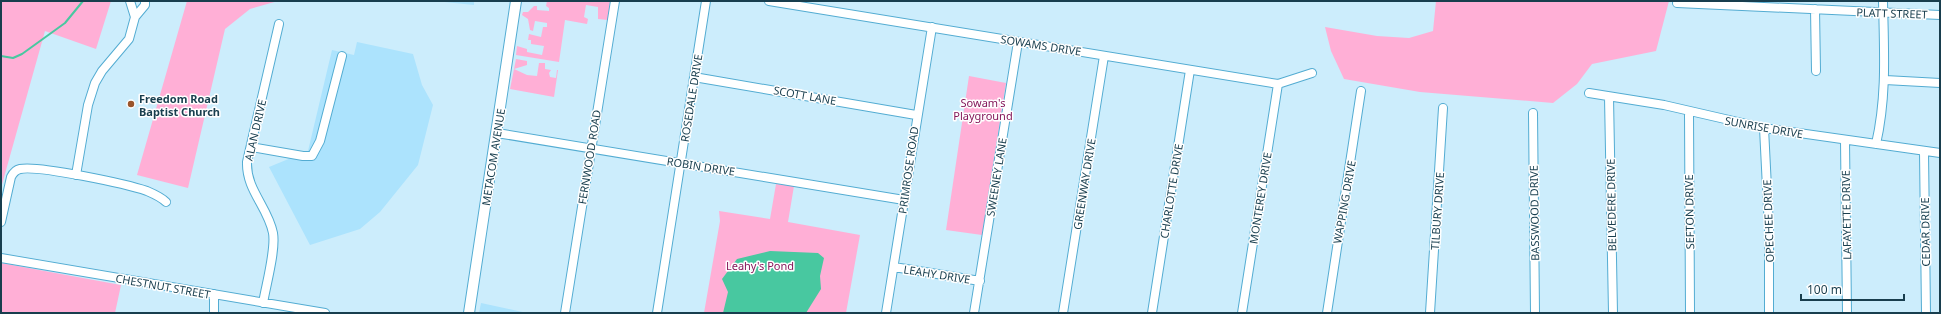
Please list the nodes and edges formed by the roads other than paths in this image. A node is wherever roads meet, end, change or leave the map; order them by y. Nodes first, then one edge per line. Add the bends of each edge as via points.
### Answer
1 (130, 1) edge
2 (145, 1) edge
3 (516, 1) edge
4 (615, 1) edge
5 (706, 1) edge
6 (769, 1) edge
7 (1883, 1) edge
8 (1677, 3) dead end
9 (1815, 10) junction
10 (1883, 12) junction
11 (1940, 15) edge
12 (135, 17) junction
13 (280, 24) dead end
14 (932, 27) junction
15 (1018, 42) junction
16 (342, 56) dead end
17 (1104, 56) junction
18 (1190, 70) junction
19 (1816, 71) dead end
20 (1312, 73) dead end
21 (694, 77) junction
22 (1885, 80) junction
23 (1940, 83) edge
24 (1278, 84) junction
25 (1361, 92) dead end
26 (1589, 93) dead end
27 (1609, 97) junction
28 (1443, 108) dead end
29 (1689, 112) junction
30 (1533, 113) dead end
31 (916, 115) junction
32 (1764, 128) junction
33 (496, 133) junction
34 (1845, 141) junction
35 (1876, 144) junction
36 (251, 147) junction
37 (591, 148) junction
38 (1924, 152) junction
39 (1940, 153) edge
40 (681, 163) junction
41 (76, 175) junction
42 (904, 200) junction
43 (166, 202) dead end
44 (1, 222) edge
45 (1, 258) edge
46 (894, 267) junction
47 (980, 281) junction
48 (214, 294) junction
49 (263, 303) junction
50 (214, 313) edge
51 (325, 313) edge
52 (469, 313) edge
53 (565, 313) edge
54 (657, 313) edge
55 (886, 313) edge
56 (974, 313) edge
57 (1063, 313) edge
58 (1152, 313) edge
59 (1242, 313) edge
60 (1327, 313) edge
61 (1430, 313) edge
62 (1535, 313) edge
63 (1613, 313) edge
64 (1690, 313) edge
65 (1769, 313) edge
66 (1847, 313) edge
67 (1926, 313) edge

1 - 12 street
2 - 12 street via 145,5
3 - 33 main road, METACOM AVENUE
4 - 37 street, FERNWOOD ROAD
5 - 21 street, ROSEDALE DRIVE
6 - 14 street, SOWAMS DRIVE
7 - 10 street
8 - 9 street, PLATT STREET
9 - 10 street, PLATT STREET
9 - 19 street
10 - 11 street, PLATT STREET
10 - 22 street
12 - 41 street via 129,39 102,70 95,83 88,106
13 - 36 street, ALAN DRIVE
14 - 15 street, SOWAMS DRIVE
14 - 31 street, PRIMROSE ROAD
15 - 17 street, SOWAMS DRIVE
15 - 47 street, SWEENEY LANE
16 - 36 street via 320,141 312,156
17 - 18 street, SOWAMS DRIVE
17 - 57 street, GREENWAY DRIVE
18 - 24 street, SOWAMS DRIVE
18 - 58 street, CHARLOTTE DRIVE
20 - 24 street, SOWAMS DRIVE
21 - 31 street, SCOTT LANE
21 - 40 street, ROSEDALE DRIVE
22 - 23 street
22 - 35 street via 1882,116
24 - 59 street, MONTEREY DRIVE
25 - 60 street, WAPPING DRIVE
26 - 27 street, SUNRISE DRIVE
27 - 29 street, SUNRISE DRIVE
27 - 63 street, BELVEDERE DRIVE
28 - 61 street, TILBURY DRIVE
29 - 32 street, SUNRISE DRIVE
29 - 64 street, SEFTON DRIVE
30 - 62 street, BASSWOOD DRIVE
31 - 42 street, PRIMROSE ROAD
32 - 34 street, SUNRISE DRIVE
32 - 65 street, OPECHEE DRIVE via 1769,228
33 - 37 street, ROBIN DRIVE
33 - 52 main road, METACOM AVENUE
34 - 35 street, SUNRISE DRIVE
34 - 66 street, LAFAYETTE DRIVE
35 - 38 street, SUNRISE DRIVE
36 - 49 street, ALAN DRIVE via 247,176 273,234
37 - 40 street, ROBIN DRIVE
37 - 53 street, FERNWOOD ROAD
38 - 39 street, SUNRISE DRIVE
38 - 67 street, CEDAR DRIVE
40 - 42 street, ROBIN DRIVE
40 - 54 street, ROSEDALE DRIVE
41 - 43 street via 141,189
41 - 44 street via 31,168 16,170 8,184
42 - 46 street, PRIMROSE ROAD
45 - 48 street, CHESTNUT STREET
46 - 47 street, LEAHY DRIVE
46 - 55 street, PRIMROSE ROAD
47 - 56 street, SWEENEY LANE
48 - 49 street, CHESTNUT STREET
48 - 50 street
49 - 51 street, CHESTNUT STREET

